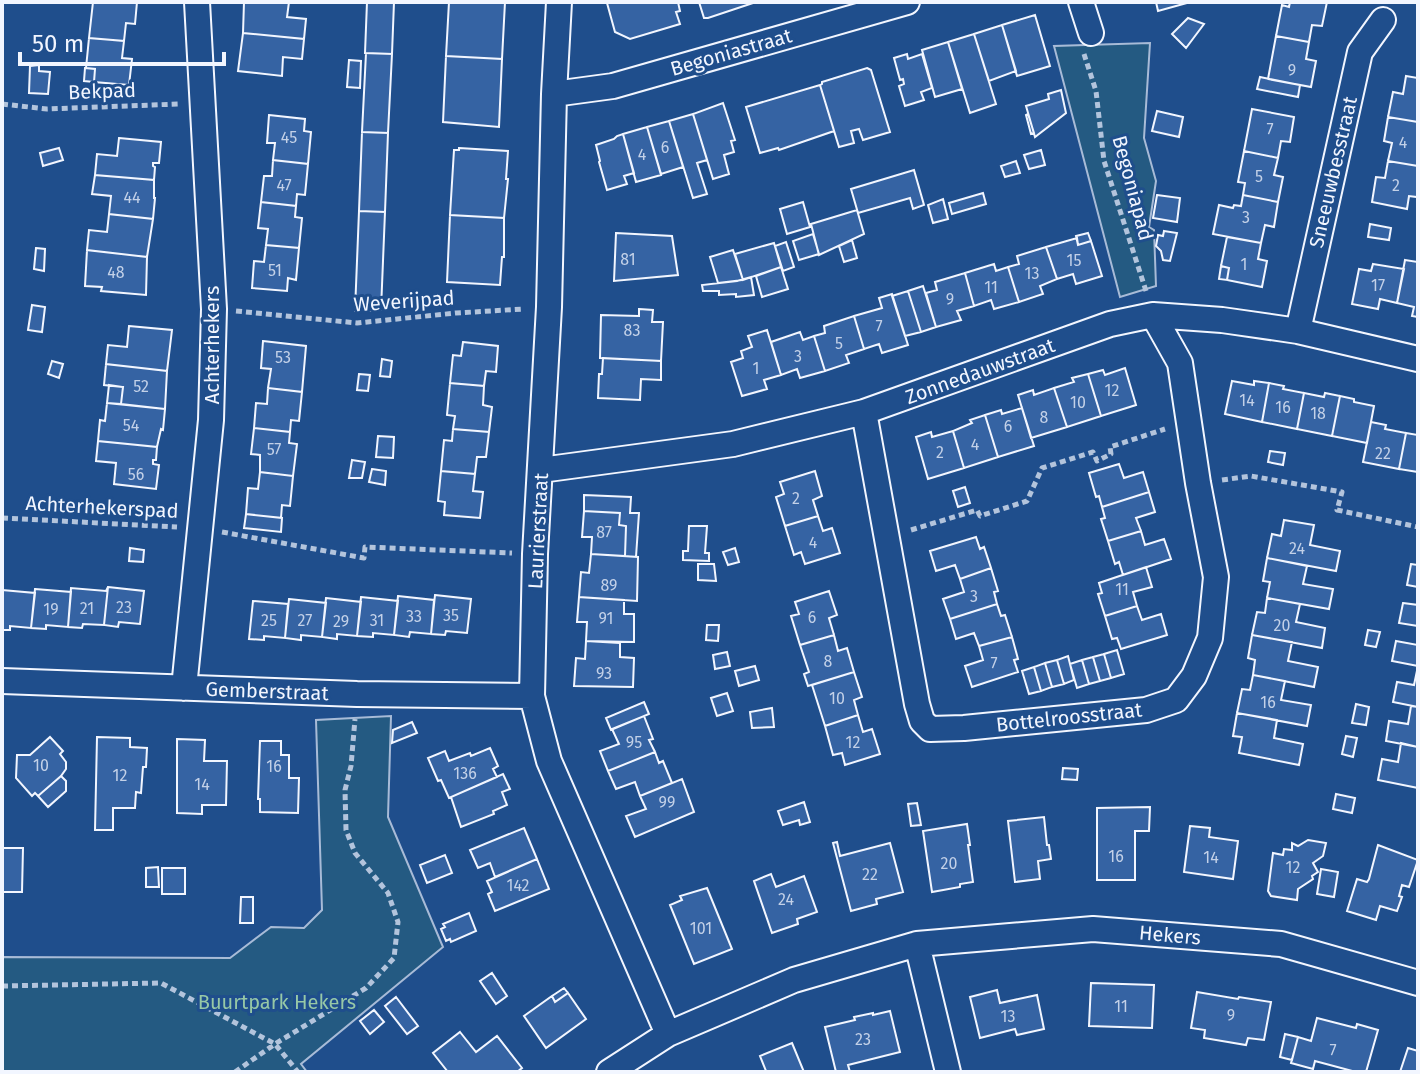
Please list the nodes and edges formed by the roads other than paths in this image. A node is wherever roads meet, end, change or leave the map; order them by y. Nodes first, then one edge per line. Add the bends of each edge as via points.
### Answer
1 (197, 2) edge
2 (559, 2) edge
3 (907, 2) edge
4 (1081, 2) edge
5 (1383, 20) dead end
6 (1091, 33) road end
7 (554, 94) junction
8 (1153, 315) junction
9 (1298, 331) junction
10 (1418, 359) edge
11 (864, 412) junction
12 (541, 470) junction
13 (2, 681) edge
14 (184, 688) junction
15 (532, 696) junction
16 (917, 944) junction
17 (1418, 983) edge
18 (668, 1034) junction
19 (609, 1072) edge
20 (948, 1072) edge

1 - 14 street, Achterhekers via 214,309 211,420
2 - 7 street, Laurierstraat
3 - 7 street, Begoniastraat via 613,86
4 - 6 street
5 - 9 street, Sneeuwbesstraat via 1360,52
7 - 12 street, Laurierstraat
8 - 9 street, Zonnedauwstraat
8 - 11 street, Zonnedauwstraat via 1110,324
8 - 11 street, Bottelroosstraat via 1180,363 1216,577 1210,638 1194,676 1176,700 1146,710 930,729 917,704
9 - 10 street, Zonnedauwstraat
11 - 12 street, Zonnedauwstraat via 733,444
12 - 15 street, Laurierstraat
13 - 14 street, Gemberstraat
14 - 15 street, Gemberstraat
15 - 18 street, Laurierstraat via 549,761
16 - 17 street, Hekers via 1093,929 1281,944
16 - 18 street, Hekers via 794,980
16 - 20 street
18 - 19 street, Hekers

